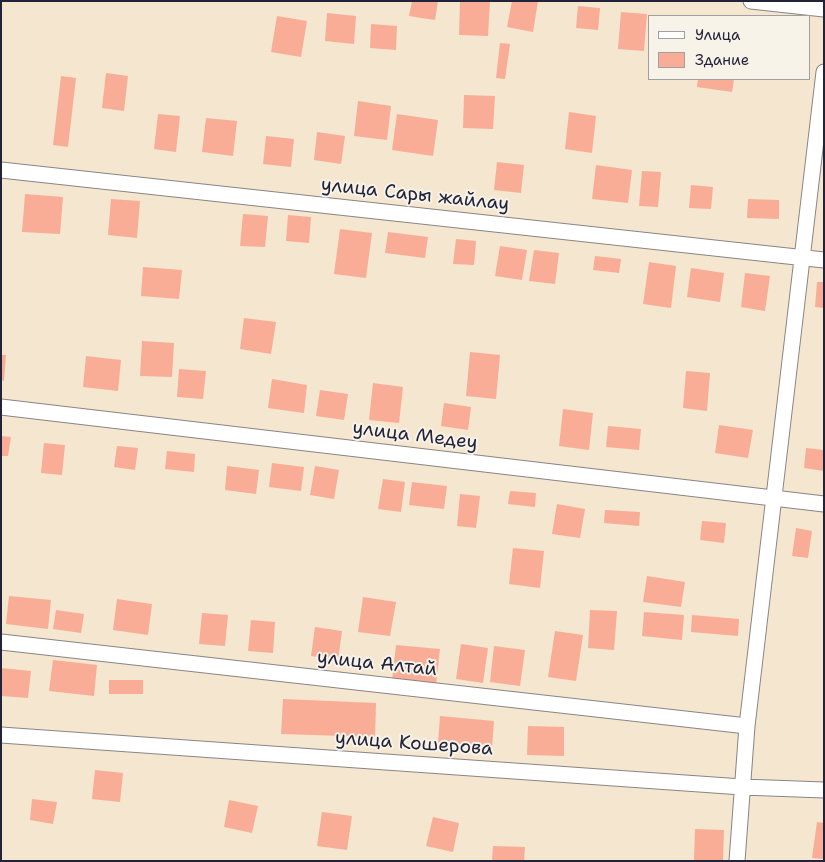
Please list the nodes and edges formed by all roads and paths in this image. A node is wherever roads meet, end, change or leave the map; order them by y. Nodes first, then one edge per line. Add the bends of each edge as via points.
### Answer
1 (751, 1) edge
2 (824, 9) edge
3 (824, 72) edge
4 (1, 170) edge
5 (800, 257) junction
6 (824, 260) edge
7 (1, 407) edge
8 (773, 498) junction
9 (824, 504) edge
10 (1, 642) edge
11 (747, 726) junction
12 (1, 735) edge
13 (742, 787) junction
14 (824, 790) edge
15 (737, 861) edge

1 - 2 street
3 - 5 street
4 - 5 street, улица Сары жайлау
5 - 6 street, улица Сары жайлау
5 - 8 street
7 - 8 street, улица Медеу
8 - 9 street, улица Медеу
8 - 11 street
10 - 11 street, улица Алтай
11 - 13 street
12 - 13 street, улица Кошерова
13 - 14 street, улица Кошерова
13 - 15 street

